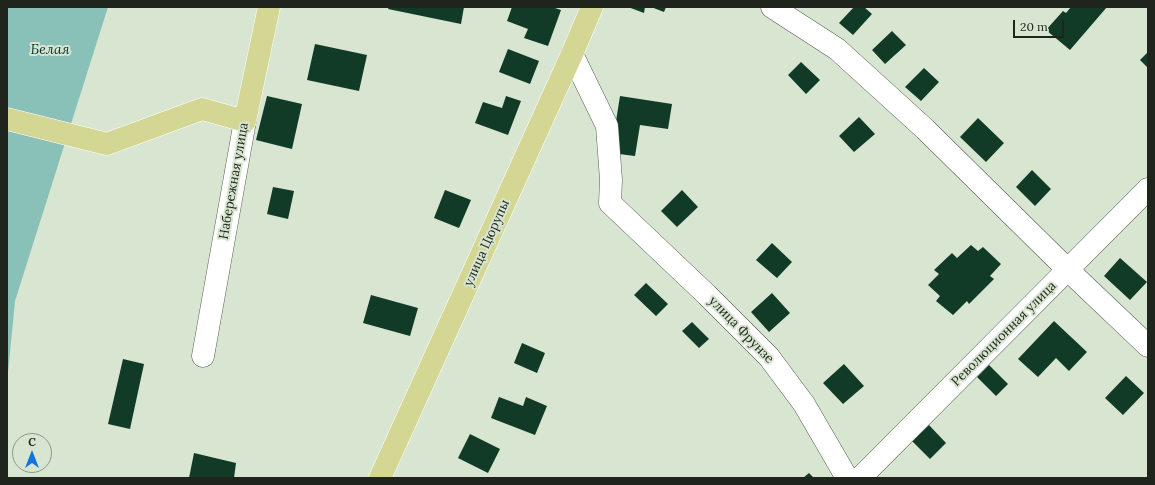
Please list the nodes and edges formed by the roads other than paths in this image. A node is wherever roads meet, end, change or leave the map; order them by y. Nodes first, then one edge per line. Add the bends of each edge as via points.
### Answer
1 (269, 7) edge
2 (592, 7) edge
3 (772, 7) edge
4 (572, 54) junction
5 (7, 119) edge
6 (245, 121) junction
7 (1148, 189) edge
8 (1068, 270) junction
9 (1148, 346) edge
10 (203, 356) dead end
11 (380, 478) edge
12 (847, 478) edge
13 (860, 478) edge

1 - 6 main road, Набережная улица
2 - 4 main road, улица Цюрупы
3 - 8 street via 838,49 925,129
4 - 11 main road, улица Цюрупы
4 - 12 street, улица Фрунзе via 607,126 610,203 769,357 804,404
5 - 6 main road via 107,144 202,109
6 - 10 street, Набережная улица
7 - 8 street, Революционная улица
8 - 9 street
8 - 13 street, Революционная улица

